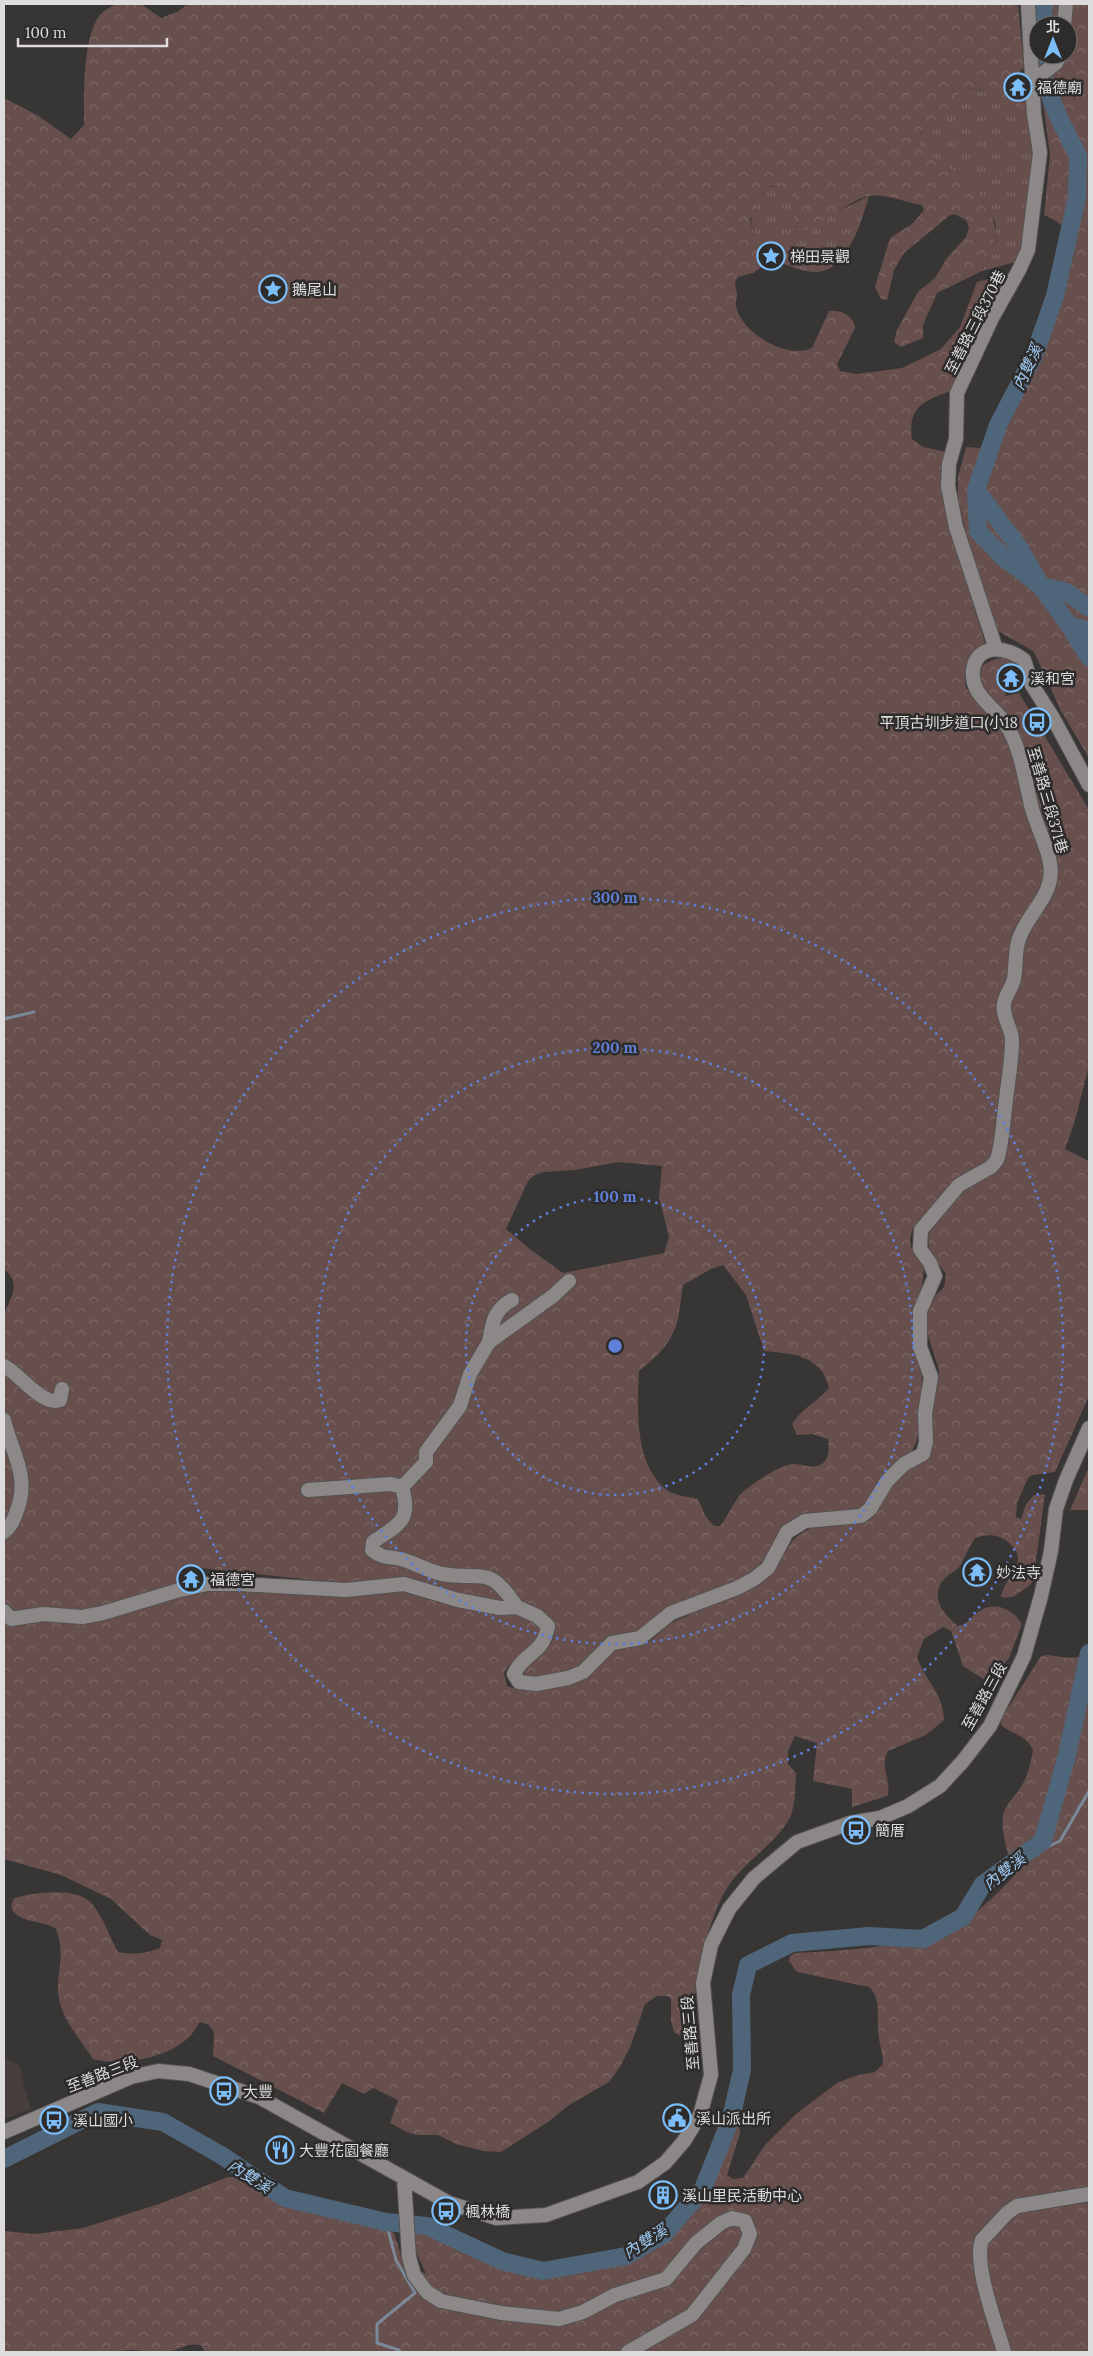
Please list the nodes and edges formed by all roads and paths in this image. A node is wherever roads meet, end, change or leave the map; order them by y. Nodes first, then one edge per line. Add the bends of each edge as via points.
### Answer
1 (1028, 4) edge
2 (1053, 65) edge
3 (1032, 82) junction
4 (996, 649) junction
5 (1089, 785) edge
6 (568, 1281) dead end
7 (512, 1300) dead end
8 (489, 1342) junction
9 (4, 1366) edge
10 (62, 1389) dead end
11 (4, 1420) edge
12 (1089, 1428) edge
13 (402, 1487) junction
14 (308, 1490) dead end
15 (4, 1532) edge
16 (517, 1607) junction
17 (4, 1612) edge
18 (4, 2132) edge
19 (404, 2178) junction
20 (1089, 2194) edge
21 (628, 2352) edge
22 (1004, 2352) edge

1 - 3 street, 至善路三段370巷
2 - 3 street
3 - 4 street, 至善路三段370巷 via 1040,153 1028,250 958,393 956,439 949,464 948,486 956,527
4 - 5 street via 1009,650 1024,660 1032,685
4 - 16 street, 至善路三段371巷 via 986,652 977,661 973,670 974,682 977,691 1006,724 1012,736 1051,874 1045,896 1025,925 1018,942 1014,982 1004,1003 1004,1016 1012,1037 1012,1063 997,1160 991,1167 959,1185 921,1230 920,1249 935,1276 920,1311 920,1347 931,1377 923,1454 904,1464 861,1516 805,1521 787,1532 768,1568 754,1579 671,1613 640,1638 612,1643 576,1675 536,1684 519,1682 514,1674 519,1664 542,1647 548,1626 537,1616
6 - 8 street via 553,1296
7 - 8 street via 494,1318
8 - 13 street via 470,1374 460,1406 426,1452 426,1462
9 - 10 street via 47,1401 60,1400
11 - 15 street via 13,1454 19,1463 22,1498 11,1527
12 - 19 street, 至善路三段 via 1056,1509 1042,1596 1024,1656 990,1726 940,1786 908,1806 880,1818 850,1823 797,1842 754,1878 729,1909 711,1945 702,1983 711,2075 700,2115 665,2163 638,2182 546,2215 520,2218 496,2218 467,2210
13 - 14 street via 391,1484
13 - 16 street via 407,1504 405,1514 393,1528 373,1542 372,1550 378,1555 401,1559 441,1574 478,1574 489,1578 503,1587
16 - 17 street, 至善路三段371巷 via 500,1608 458,1600 404,1584 346,1590 207,1584 82,1616 43,1614 11,1619
18 - 19 street, 至善路三段 via 131,2078 158,2071 189,2074 259,2097
19 - 21 street via 409,2257 414,2274 427,2292 441,2301 501,2313 559,2318 584,2312 615,2295 666,2278 696,2243 721,2223 732,2218 745,2221 750,2234 744,2249 692,2315
20 - 22 street via 1017,2206 982,2240 980,2269

